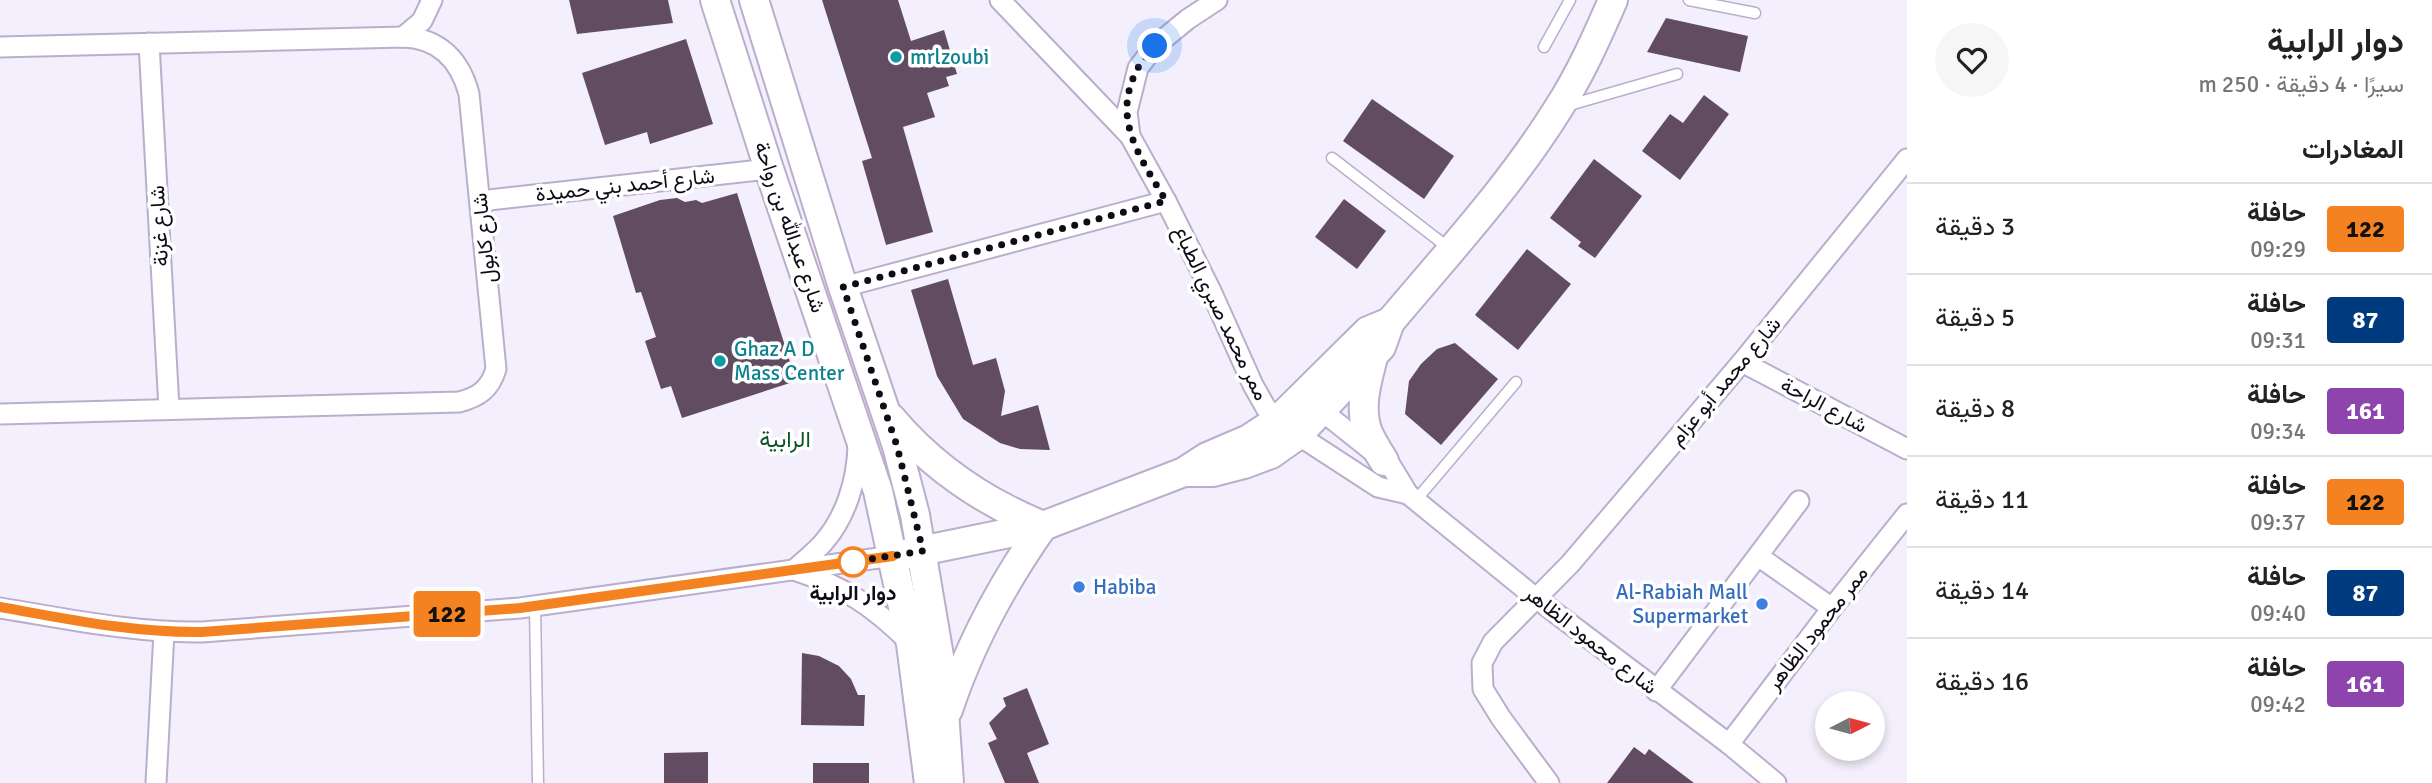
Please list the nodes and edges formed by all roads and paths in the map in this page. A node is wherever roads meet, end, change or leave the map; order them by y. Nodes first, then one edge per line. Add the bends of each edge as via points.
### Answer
1 (432, 0) edge
2 (715, 0) edge
3 (754, 0) edge
4 (1000, 0) edge
5 (1217, 0) edge
6 (1570, 0) edge
7 (1613, 0) edge
8 (1689, 0) edge
9 (1755, 13) dead end
10 (402, 37) junction
11 (149, 43) junction
12 (0, 47) edge
13 (1544, 47) dead end
14 (1677, 74) dead end
15 (1559, 108) junction
16 (1130, 136) junction
17 (1332, 158) dead end
18 (1907, 159) edge
19 (769, 169) junction
20 (480, 201) junction
21 (1166, 201) junction
22 (1451, 250) junction
23 (843, 287) junction
24 (1390, 323) junction
25 (1373, 355) junction
26 (1742, 362) junction
27 (1516, 382) dead end
28 (1312, 403) junction
29 (169, 409) junction
30 (885, 412) junction
31 (0, 414) edge
32 (858, 427) junction
33 (1288, 428) junction
34 (1907, 449) edge
35 (1384, 461) junction
36 (1412, 497) junction
37 (1799, 501) dead end
38 (1907, 513) edge
39 (1044, 526) junction
40 (923, 551) junction
41 (893, 556) junction
42 (1758, 556) junction
43 (794, 570) junction
44 (1537, 598) junction
45 (0, 607) edge
46 (535, 607) junction
47 (1832, 608) junction
48 (164, 632) junction
49 (911, 644) junction
50 (1657, 691) junction
51 (945, 719) junction
52 (1729, 744) junction
53 (156, 783) edge
54 (538, 783) edge
55 (929, 783) edge
56 (949, 783) edge
57 (1549, 783) edge
58 (1776, 783) edge

1 - 10 street via 422,21
2 - 19 street, شارع عبدالله بن رواحة
3 - 23 street, شارع عبدالله بن رواحة
4 - 16 street
5 - 16 street, ممر محمد صبري الطباع via 1155,46 1138,68 1127,112
6 - 13 lane
7 - 15 street
8 - 9 lane
10 - 11 street, شارع كابول
10 - 20 street, شارع كابول via 442,48 465,76
11 - 12 street, شارع كابول
11 - 29 street, شارع غزنة
14 - 15 lane
15 - 22 street via 1507,183
16 - 21 street, ممر محمد صبري الطباع
17 - 22 lane
18 - 26 street, شارع محمد أبو عزام
19 - 20 street, شارع أحمد بني حميدة
19 - 32 street, شارع عبدالله بن رواحة
20 - 29 street, شارع كابول via 496,369 483,392 459,402
21 - 23 street
21 - 33 street, ممر محمد صبري الطباع via 1253,385 1266,408
22 - 24 street
23 - 30 street, شارع عبدالله بن رواحة
24 - 25 street
24 - 28 street via 1368,331
25 - 28 street
25 - 35 street via 1363,409 1367,431
26 - 34 street, شارع الراحة
26 - 44 street, شارع محمد أبو عزام
27 - 36 lane
28 - 33 street
28 - 35 street, شارع محمود الظاهر
29 - 31 street, شارع كابول
30 - 39 street via 945,471 992,503
30 - 40 street, شارع عبدالله بن رواحة
32 - 41 street, شارع عبدالله بن رواحة
32 - 43 street via 857,468 846,507 824,542
33 - 36 street, شارع محمود الظاهر via 1378,487
33 - 39 street via 1271,454 1213,472 1184,472
35 - 36 street, شارع محمود الظاهر
36 - 44 street, شارع محمود الظاهر
37 - 42 street
38 - 47 street, ممر محمود الظاهر
39 - 40 street
39 - 51 street via 988,614
40 - 41 street
40 - 51 street, شارع عبدالله بن رواحة
41 - 43 street
41 - 49 street, شارع عبدالله بن رواحة
42 - 47 street
42 - 50 street
43 - 46 street
43 - 49 street via 847,591
44 - 50 street, شارع محمود الظاهر
44 - 57 street, شارع محمد أبو عزام via 1493,642 1482,663 1483,689
45 - 48 street
46 - 48 street
46 - 54 lane
47 - 52 street, ممر محمود الظاهر
48 - 53 street
49 - 55 street, شارع عبدالله بن رواحة
50 - 52 street, شارع محمود الظاهر
51 - 56 street, شارع عبدالله بن رواحة
52 - 58 street, شارع محمود الظاهر

